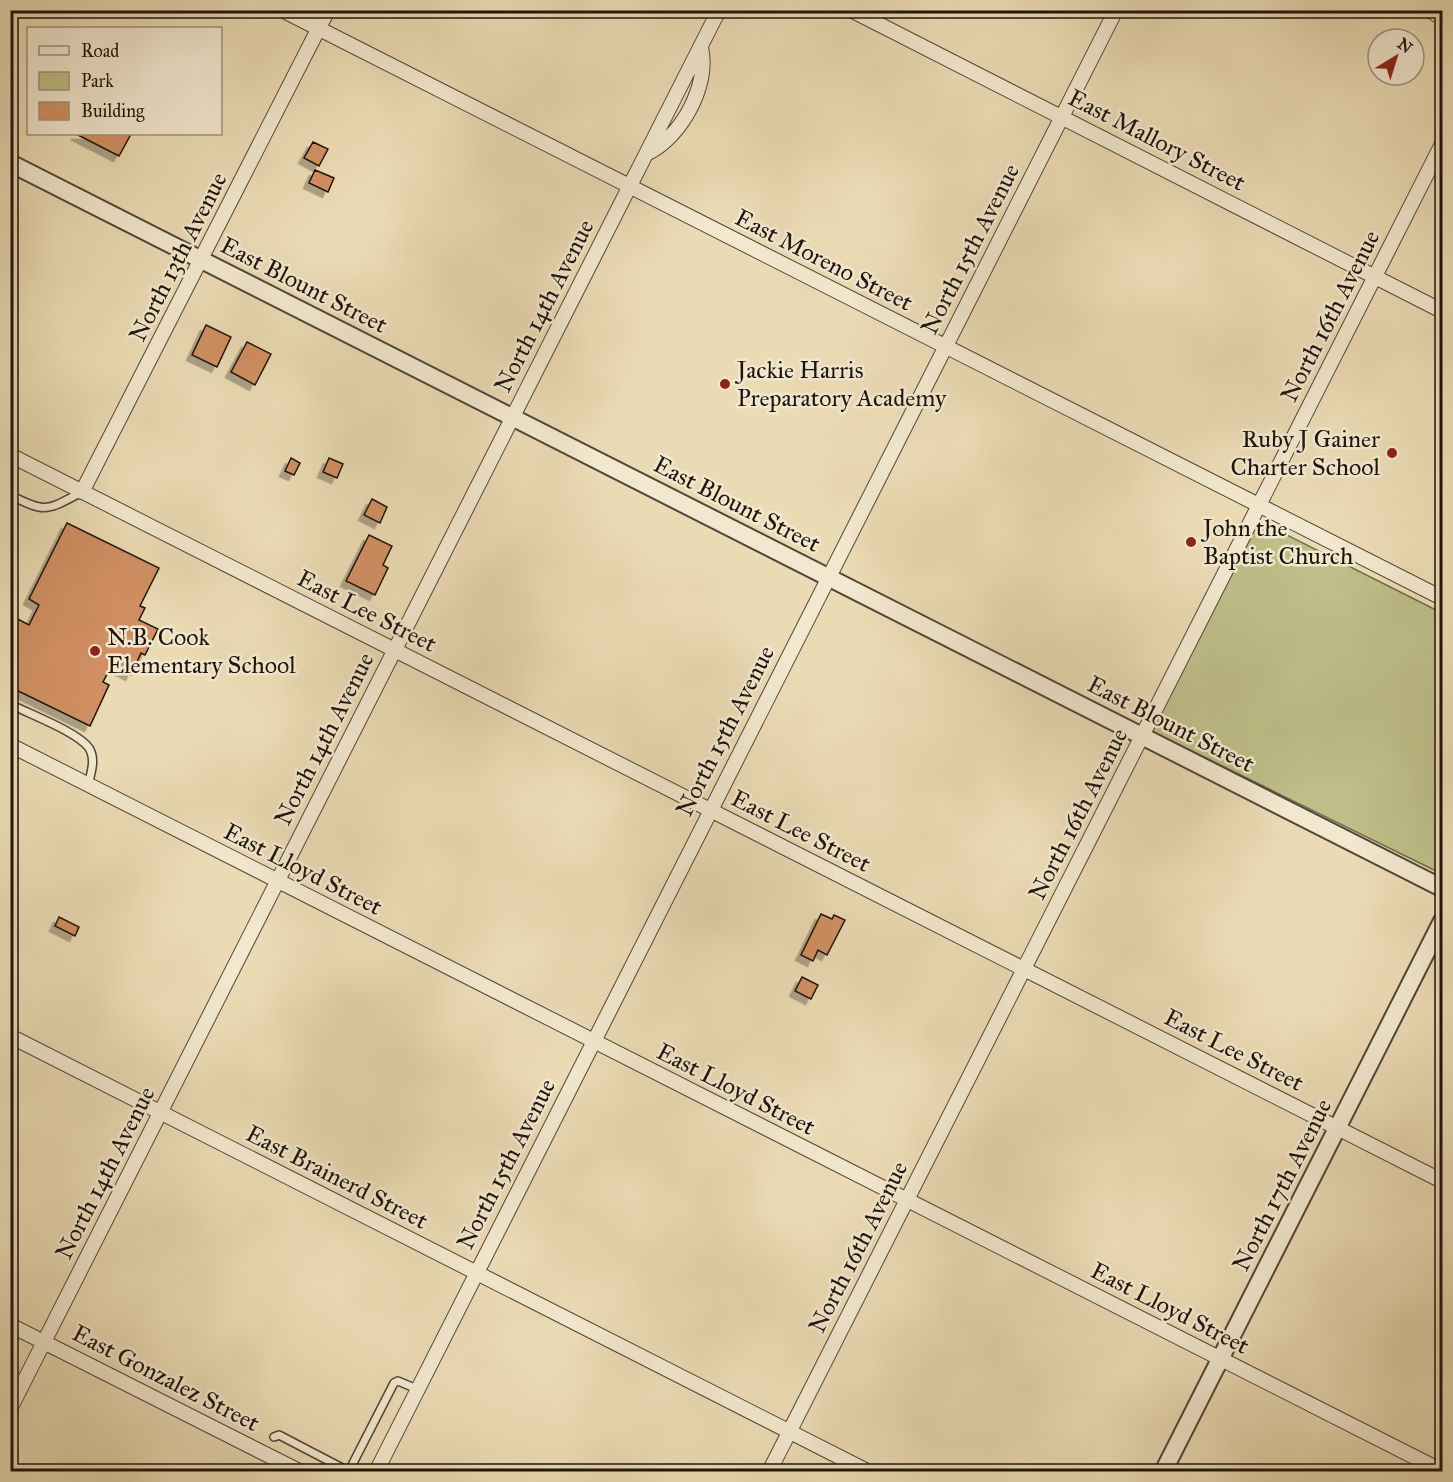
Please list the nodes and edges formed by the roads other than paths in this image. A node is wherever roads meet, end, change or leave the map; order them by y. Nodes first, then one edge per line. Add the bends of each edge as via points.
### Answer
1 (282, 10) edge
2 (328, 10) edge
3 (719, 10) edge
4 (851, 10) edge
5 (1116, 10) edge
6 (1429, 10) edge
7 (1443, 18) edge
8 (318, 29) junction
9 (1062, 117) junction
10 (1443, 144) edge
11 (10, 163) edge
12 (630, 186) junction
13 (202, 260) junction
14 (1375, 276) junction
15 (1443, 310) edge
16 (945, 346) junction
17 (513, 418) junction
18 (10, 455) edge
19 (82, 492) junction
20 (10, 495) edge
21 (1259, 505) junction
22 (828, 577) junction
23 (1443, 598) edge
24 (395, 650) junction
25 (10, 704) edge
26 (1142, 736) junction
27 (10, 745) edge
28 (88, 785) junction
29 (711, 810) junction
30 (278, 881) junction
31 (1443, 888) edge
32 (1443, 921) edge
33 (1024, 969) junction
34 (10, 1036) edge
35 (593, 1041) junction
36 (161, 1113) junction
37 (1338, 1128) junction
38 (1443, 1181) edge
39 (907, 1200) junction
40 (476, 1273) junction
41 (10, 1325) edge
42 (45, 1342) junction
43 (1220, 1359) junction
44 (417, 1389) junction
45 (10, 1409) edge
46 (790, 1431) junction
47 (274, 1437) dead end
48 (349, 1471) edge
49 (1443, 1471) edge
50 (301, 1472) edge
51 (376, 1472) edge
52 (770, 1472) edge
53 (869, 1472) edge
54 (1163, 1472) edge

1 - 8 street, East Moreno Street
2 - 8 street, North 13th Avenue
3 - 12 street, North 14th Avenue via 701,47 702,69 686,115 664,142 646,154
4 - 9 street, East Mallory Street
5 - 9 street, North 15th Avenue
6 - 7 street
8 - 12 street, East Moreno Street
8 - 13 street, North 13th Avenue
9 - 14 street, East Mallory Street
9 - 16 street, North 15th Avenue
10 - 14 street, North 16th Avenue
11 - 13 street, East Blount Street
12 - 16 street, East Moreno Street
12 - 17 street, North 14th Avenue
13 - 17 street, East Blount Street
13 - 19 street, North 13th Avenue
14 - 15 street, East Mallory Street
14 - 21 street, North 16th Avenue
16 - 21 street, East Moreno Street
16 - 22 street, North 15th Avenue
17 - 22 street, East Blount Street
17 - 24 street, North 14th Avenue
18 - 19 street, East Lee Street
19 - 20 lane via 50,508 36,508
19 - 24 street, East Lee Street
21 - 23 street, East Moreno Street
21 - 26 street, North 16th Avenue
22 - 26 street, East Blount Street
22 - 29 street, North 15th Avenue
24 - 29 street, East Lee Street
24 - 30 street, North 14th Avenue
25 - 28 lane via 78,738 89,748 93,761
26 - 31 street, East Blount Street
26 - 33 street, North 16th Avenue
27 - 28 street, East Lloyd Street
28 - 30 street, East Lloyd Street
29 - 33 street, East Lee Street
29 - 35 street, North 15th Avenue
30 - 35 street, East Lloyd Street
30 - 36 street, North 14th Avenue
32 - 37 street, North 17th Avenue
33 - 37 street, East Lee Street
33 - 39 street, North 16th Avenue
34 - 36 street, East Brainerd Street
35 - 39 street, East Lloyd Street
35 - 40 street, North 15th Avenue
36 - 40 street, East Brainerd Street
36 - 42 street, North 14th Avenue
37 - 38 street, East Lee Street
37 - 43 street, North 17th Avenue
39 - 43 street, East Lloyd Street
39 - 46 street, North 16th Avenue
40 - 44 street, North 15th Avenue
40 - 46 street, East Brainerd Street
41 - 42 street, East Gonzalez Street
42 - 45 street, North 14th Avenue
42 - 50 street, East Gonzalez Street
43 - 49 street, East Lloyd Street
43 - 54 street, North 17th Avenue
44 - 48 lane via 394,1383
44 - 51 street, North 15th Avenue
46 - 52 street, North 16th Avenue
46 - 53 street, East Brainerd Street
47 - 48 lane

